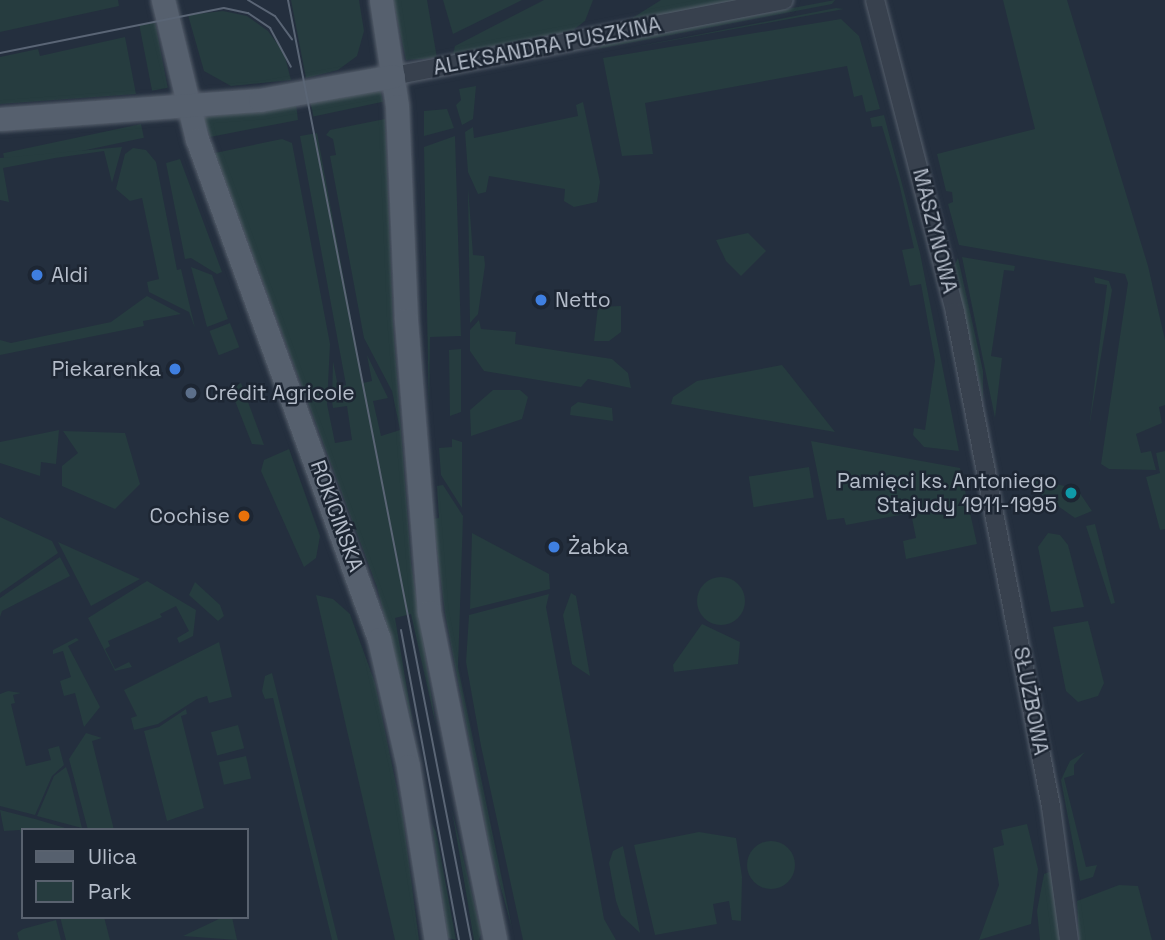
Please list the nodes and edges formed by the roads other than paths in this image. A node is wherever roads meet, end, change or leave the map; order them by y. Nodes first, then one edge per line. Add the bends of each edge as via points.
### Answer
1 (163, 0) edge
2 (381, 0) edge
3 (784, 0) edge
4 (875, 0) edge
5 (393, 76) junction
6 (186, 106) junction
7 (0, 119) edge
8 (985, 464) joint
9 (436, 940) edge
10 (495, 940) edge
11 (1069, 940) edge

1 - 6 main road, ROKICIŃSKA
2 - 5 main road
3 - 5 street, ALEKSANDRA PUSZKINA
4 - 8 street, MASZYNOWA via 949,281
5 - 6 main road via 297,95
5 - 10 main road via 422,555 429,612
6 - 7 main road
6 - 9 main road, ROKICIŃSKA via 379,639 408,766
8 - 11 street, SŁUŻBOWA via 1057,841

